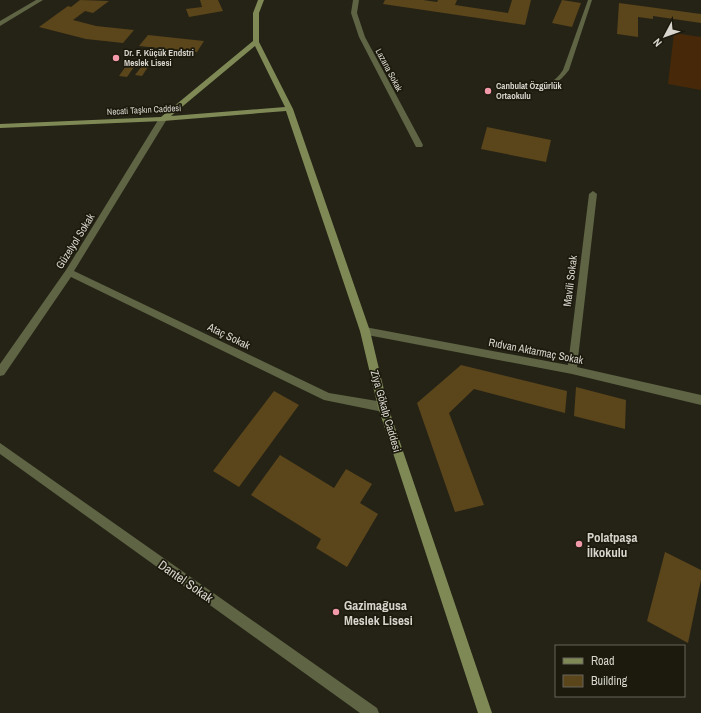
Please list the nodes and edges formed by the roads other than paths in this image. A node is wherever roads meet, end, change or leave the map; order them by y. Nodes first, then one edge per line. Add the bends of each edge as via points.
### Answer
1 (40, 0) edge
2 (261, 0) edge
3 (356, 0) edge
4 (590, 0) edge
5 (0, 24) edge
6 (256, 42) junction
7 (520, 86) dead end
8 (289, 109) junction
9 (163, 119) junction
10 (0, 126) edge
11 (419, 145) dead end
12 (593, 194) dead end
13 (69, 272) junction
14 (365, 331) junction
15 (572, 370) junction
16 (0, 372) edge
17 (701, 400) edge
18 (383, 407) junction
19 (0, 448) edge
20 (372, 713) edge
21 (485, 713) edge

1 - 5 street
2 - 6 main road via 256,13
3 - 11 street, Lazana Sokak via 354,13 362,37
4 - 7 lane via 566,70 560,80 550,86
6 - 8 main road, Ziya Gökalp Caddesi
6 - 9 main road
8 - 9 main road, Necati Taşkın Caddesi
8 - 14 main road, Ziya Gökalp Caddesi
9 - 10 main road, Necati Taşkın Caddesi
9 - 13 street, Güzelyol Sokak
12 - 15 street, Mavili Sokak
13 - 16 street, Güzelyol Sokak
13 - 18 street, Ataç Sokak via 328,397
14 - 15 street, Rıdvan Aktarmaç Sokak
14 - 18 main road, Ziya Gökalp Caddesi
15 - 17 street, Rıdvan Aktarmaç Sokak
18 - 21 main road, Ziya Gökalp Caddesi
19 - 20 street, Dantel Sokak

